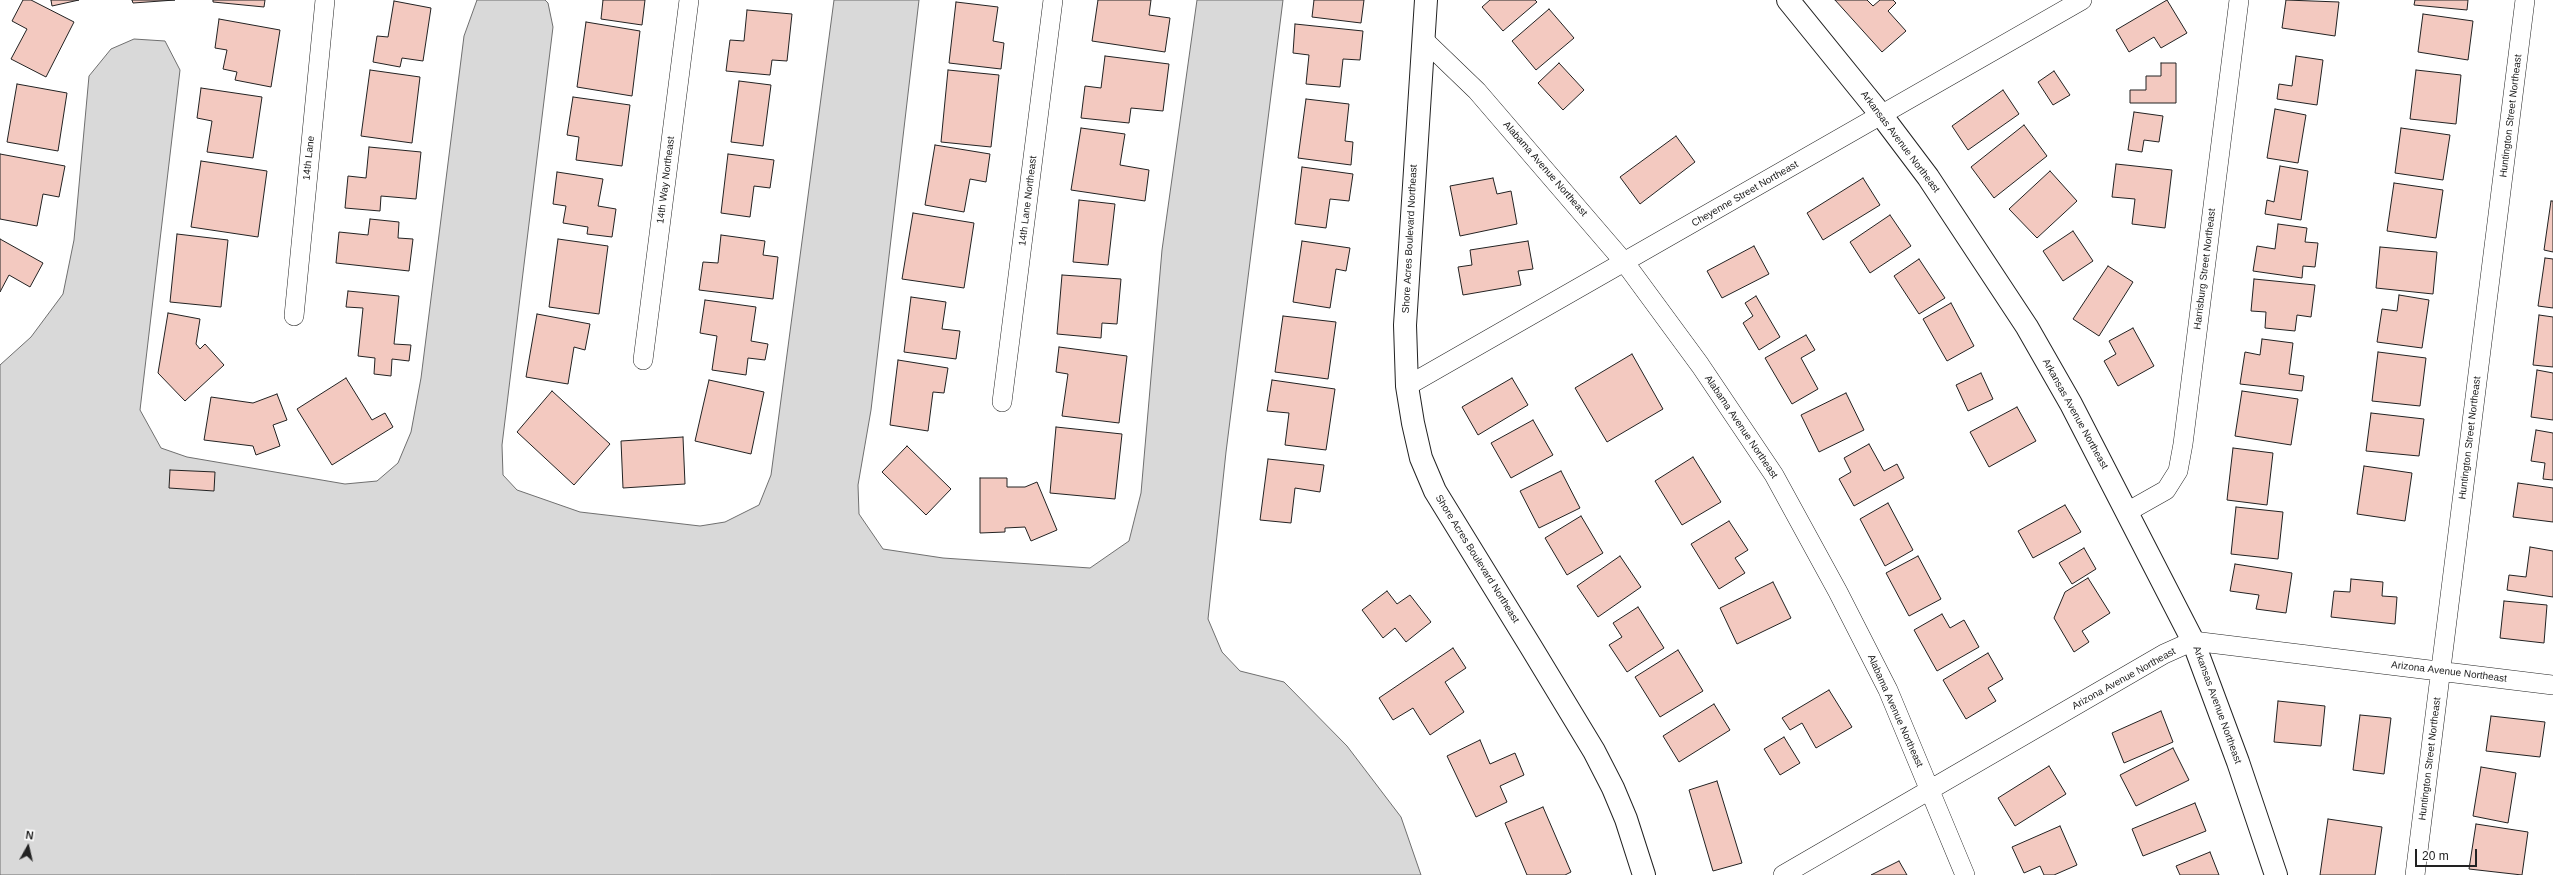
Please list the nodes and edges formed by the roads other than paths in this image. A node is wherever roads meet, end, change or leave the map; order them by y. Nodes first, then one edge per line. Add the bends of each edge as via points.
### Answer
1 (325, 0) edge
2 (689, 0) edge
3 (1053, 0) edge
4 (1426, 0) edge
5 (1788, 0) edge
6 (2082, 0) edge
7 (2239, 0) edge
8 (2525, 0) edge
9 (1423, 39) junction
10 (1882, 116) junction
11 (1625, 263) junction
12 (294, 316) dead end
13 (643, 360) dead end
14 (1407, 386) junction
15 (1002, 402) dead end
16 (2127, 512) junction
17 (2193, 642) junction
18 (2441, 671) junction
19 (2553, 685) edge
20 (1930, 790) junction
21 (1644, 875) edge
22 (1783, 875) edge
23 (1965, 875) edge
24 (2276, 875) edge
25 (2415, 875) edge

1 - 12 street, 14th Lane
2 - 13 street, 14th Way Northeast
3 - 15 street, 14th Lane Northeast
4 - 9 street, Shore Acres Boulevard Northeast
5 - 10 street, Arkansas Avenue Northeast
6 - 10 street, Cheyenne Street Northeast
7 - 16 street, Harrisburg Street Northeast via 2178,471 2166,490
8 - 18 street, Huntington Street Northeast
9 - 11 street, Alabama Avenue Northeast via 1477,91
9 - 14 street, Shore Acres Boulevard Northeast via 1405,325
10 - 11 street, Cheyenne Street Northeast
10 - 16 street, Arkansas Avenue Northeast via 1928,177 2027,328 2071,404
11 - 14 street, Cheyenne Street Northeast
11 - 20 street, Alabama Avenue Northeast via 1700,365 1774,475 1888,690
14 - 21 street, Shore Acres Boulevard Northeast via 1421,458 1435,491 1594,751 1626,819
16 - 17 street, Arkansas Avenue Northeast
17 - 18 street, Arizona Avenue Northeast
17 - 20 street, Arizona Avenue Northeast via 2164,654
17 - 24 street, Arkansas Avenue Northeast via 2238,762
18 - 19 street, Arizona Avenue Northeast
18 - 25 street, Huntington Street Northeast
20 - 22 street, Arizona Avenue Northeast
20 - 23 street, Alabama Avenue Northeast

